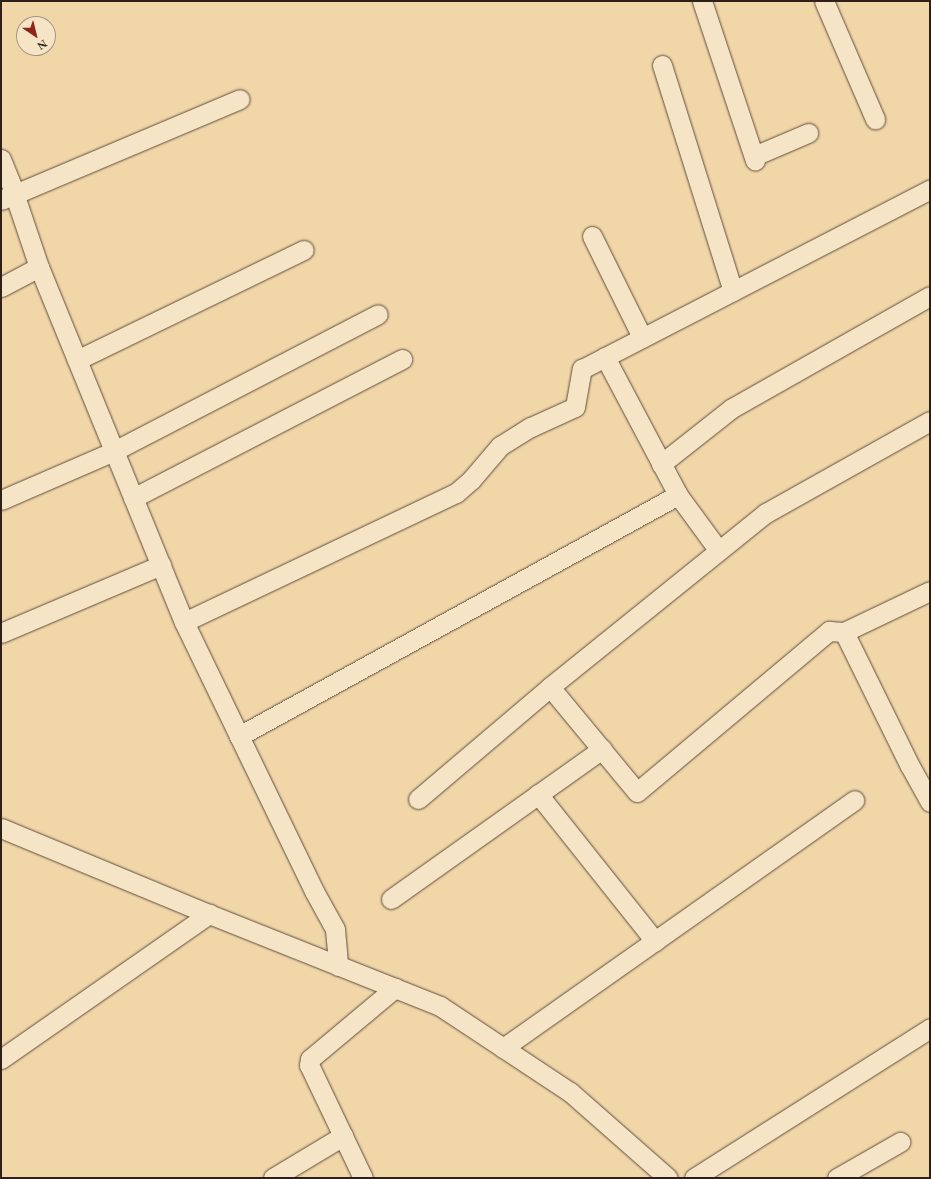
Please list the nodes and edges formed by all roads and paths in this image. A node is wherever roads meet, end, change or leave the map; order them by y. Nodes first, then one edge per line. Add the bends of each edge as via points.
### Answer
1 (702, 1) edge
2 (824, 1) edge
3 (662, 65) dead end
4 (240, 99) dead end
5 (875, 119) dead end
6 (808, 133) dead end
7 (1, 159) edge
8 (930, 190) edge
9 (8, 197) edge
10 (592, 236) dead end
11 (304, 250) dead end
12 (39, 267) junction
13 (1, 287) edge
14 (733, 291) junction
15 (930, 296) edge
16 (378, 314) dead end
17 (642, 337) junction
18 (605, 357) junction
19 (402, 359) dead end
20 (77, 360) junction
21 (930, 421) edge
22 (114, 451) junction
23 (662, 464) junction
24 (678, 495) junction
25 (133, 498) junction
26 (1, 500) edge
27 (719, 551) junction
28 (161, 566) junction
29 (930, 592) edge
30 (184, 622) junction
31 (844, 632) junction
32 (1, 633) edge
33 (550, 687) junction
34 (239, 736) junction
35 (602, 749) junction
36 (538, 794) junction
37 (418, 799) dead end
38 (854, 800) dead end
39 (930, 802) edge
40 (1, 828) edge
41 (391, 899) dead end
42 (209, 914) junction
43 (655, 941) junction
44 (338, 966) junction
45 (395, 988) junction
46 (930, 1028) edge
47 (504, 1048) junction
48 (1, 1060) edge
49 (343, 1136) junction
50 (900, 1142) dead end
51 (273, 1178) edge
52 (363, 1178) edge
53 (668, 1178) edge
54 (694, 1178) edge
55 (837, 1178) edge

1 - 6 street via 754,158
2 - 5 street
3 - 14 street
4 - 9 street
7 - 9 street
8 - 14 street
9 - 12 street
10 - 17 street
11 - 20 street
12 - 13 street
12 - 20 street
14 - 17 street
15 - 23 street via 732,408
16 - 22 street
17 - 18 street
18 - 23 street
18 - 30 street via 582,369 575,407 531,427 500,446 471,480 456,493
19 - 25 street
20 - 22 street
21 - 27 street via 766,513
22 - 25 street
22 - 26 street
23 - 24 street
24 - 27 street
24 - 34 street
25 - 28 street
27 - 33 street
28 - 30 street
28 - 32 street
29 - 31 street
30 - 34 street
31 - 35 street via 829,631 637,792
31 - 39 street
33 - 35 street
33 - 37 street
34 - 44 street via 335,929
35 - 36 street
36 - 41 street
36 - 43 street
38 - 43 street
40 - 42 street
42 - 44 street
42 - 48 street
43 - 47 street
44 - 45 street
45 - 47 street via 440,1006
45 - 49 street via 310,1059 309,1065
46 - 54 street
47 - 53 street via 570,1092
49 - 51 street
49 - 52 street
50 - 55 street

